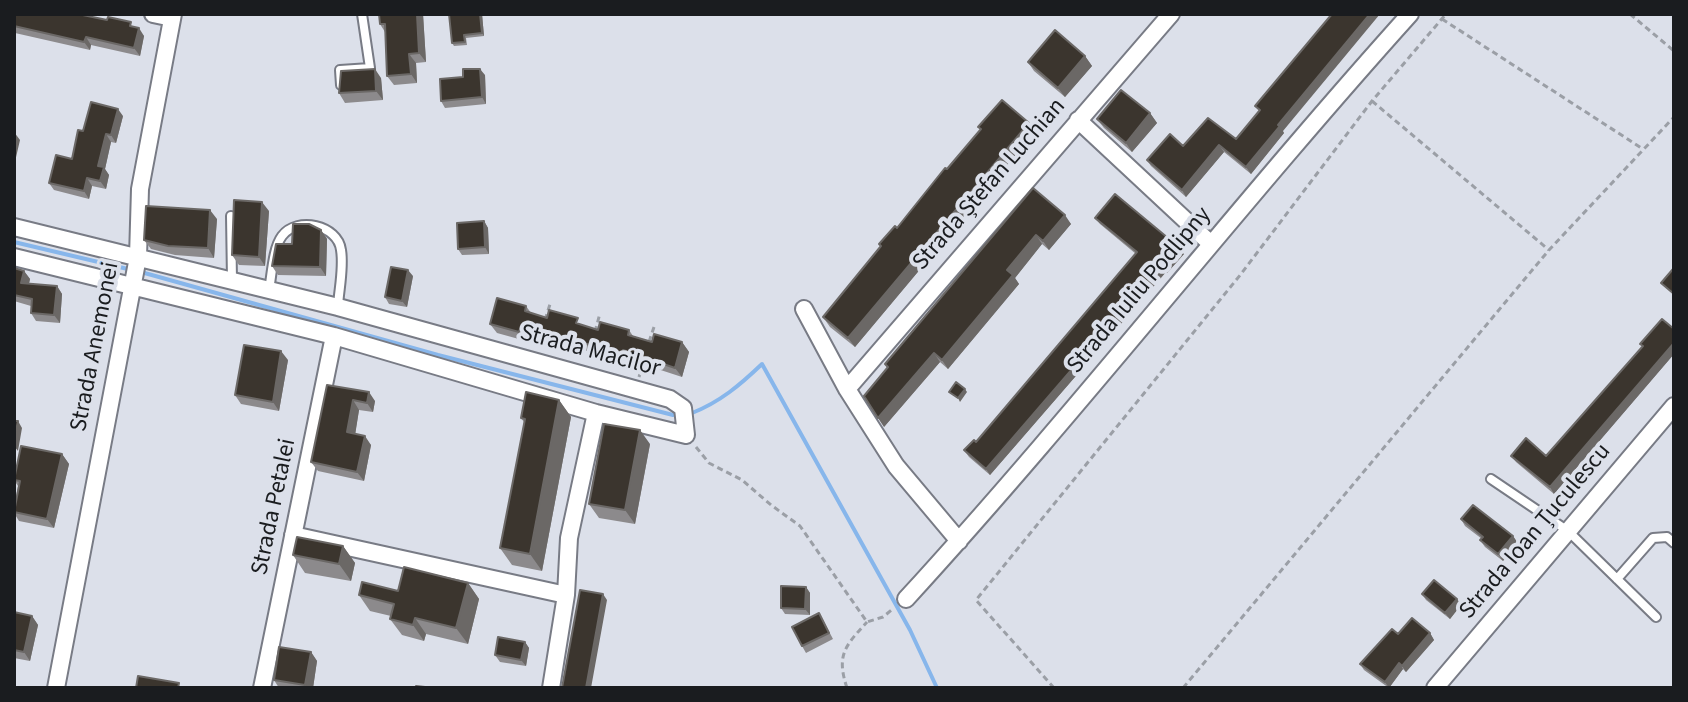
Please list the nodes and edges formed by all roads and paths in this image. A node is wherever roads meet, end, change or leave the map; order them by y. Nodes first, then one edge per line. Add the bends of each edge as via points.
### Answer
1 (153, 14) edge
2 (362, 14) edge
3 (1171, 14) edge
4 (1410, 14) edge
5 (1446, 14) edge
6 (1630, 14) edge
7 (173, 16) edge
8 (1442, 19) junction
9 (1674, 51) edge
10 (341, 89) edge
11 (1372, 101) junction
12 (1674, 117) edge
13 (1078, 120) junction
14 (1643, 149) junction
15 (231, 216) edge
16 (14, 227) edge
17 (1211, 244) junction
18 (1549, 250) junction
19 (14, 257) edge
20 (135, 271) junction
21 (232, 280) junction
22 (269, 290) junction
23 (551, 301) dead end
24 (338, 307) junction
25 (804, 309) dead end
26 (600, 313) dead end
27 (654, 327) dead end
28 (541, 331) edge
29 (334, 336) junction
30 (591, 344) edge
31 (636, 389) junction
32 (847, 389) junction
33 (1674, 406) edge
34 (596, 413) junction
35 (1668, 424) edge
36 (686, 435) junction
37 (1491, 479) dead end
38 (1568, 531) junction
39 (293, 535) junction
40 (959, 541) junction
41 (1674, 543) edge
42 (1617, 579) junction
43 (566, 595) junction
44 (906, 599) joint
45 (1656, 617) dead end
46 (867, 622) junction
47 (56, 688) edge
48 (262, 688) edge
49 (551, 688) edge
50 (847, 688) edge
51 (1054, 688) edge
52 (1183, 688) edge
53 (1435, 688) edge

1 - 7 street
2 - 10 lane via 370,68 340,70
3 - 13 street, Strada Ștefan Luchian
4 - 17 street, Strada Iuliu Podlipny
5 - 8 path
6 - 9 path
7 - 20 street, Strada Anemonei via 140,189
8 - 11 path
8 - 14 path
11 - 18 path
11 - 51 path via 1241,274 976,600
12 - 14 path
13 - 17 street
13 - 32 street, Strada Ștefan Luchian
14 - 18 path
15 - 21 lane
16 - 20 street, Strada Macilor
17 - 40 street, Strada Iuliu Podlipny
18 - 52 path
19 - 20 street, Strada Macilor
20 - 21 street, Strada Macilor
20 - 29 street, Strada Macilor
20 - 47 street, Strada Anemonei
21 - 22 street, Strada Macilor
22 - 24 street, Strada Macilor
22 - 24 lane via 280,239 288,229 310,224 330,231 341,248
23 - 28 path
24 - 31 street, Strada Macilor
25 - 32 street
26 - 30 path
27 - 31 path
29 - 34 street, Strada Macilor
29 - 39 street, Strada Petalei
31 - 36 street, Strada Macilor via 676,401 683,408
32 - 40 street via 896,466
33 - 35 street, Strada Ioan Țuculescu
34 - 36 street, Strada Macilor
34 - 43 street via 569,538
35 - 38 street, Strada Ioan Țuculescu
36 - 46 path via 709,463 742,480 800,526
37 - 38 lane
38 - 42 lane
38 - 53 street, Strada Ioan Țuculescu
39 - 43 street
39 - 48 street, Strada Petalei
40 - 44 street, Strada Iuliu Podlipny
41 - 42 lane via 1667,537 1653,538
42 - 45 lane
43 - 49 street
44 - 46 path
46 - 50 path via 840,660

